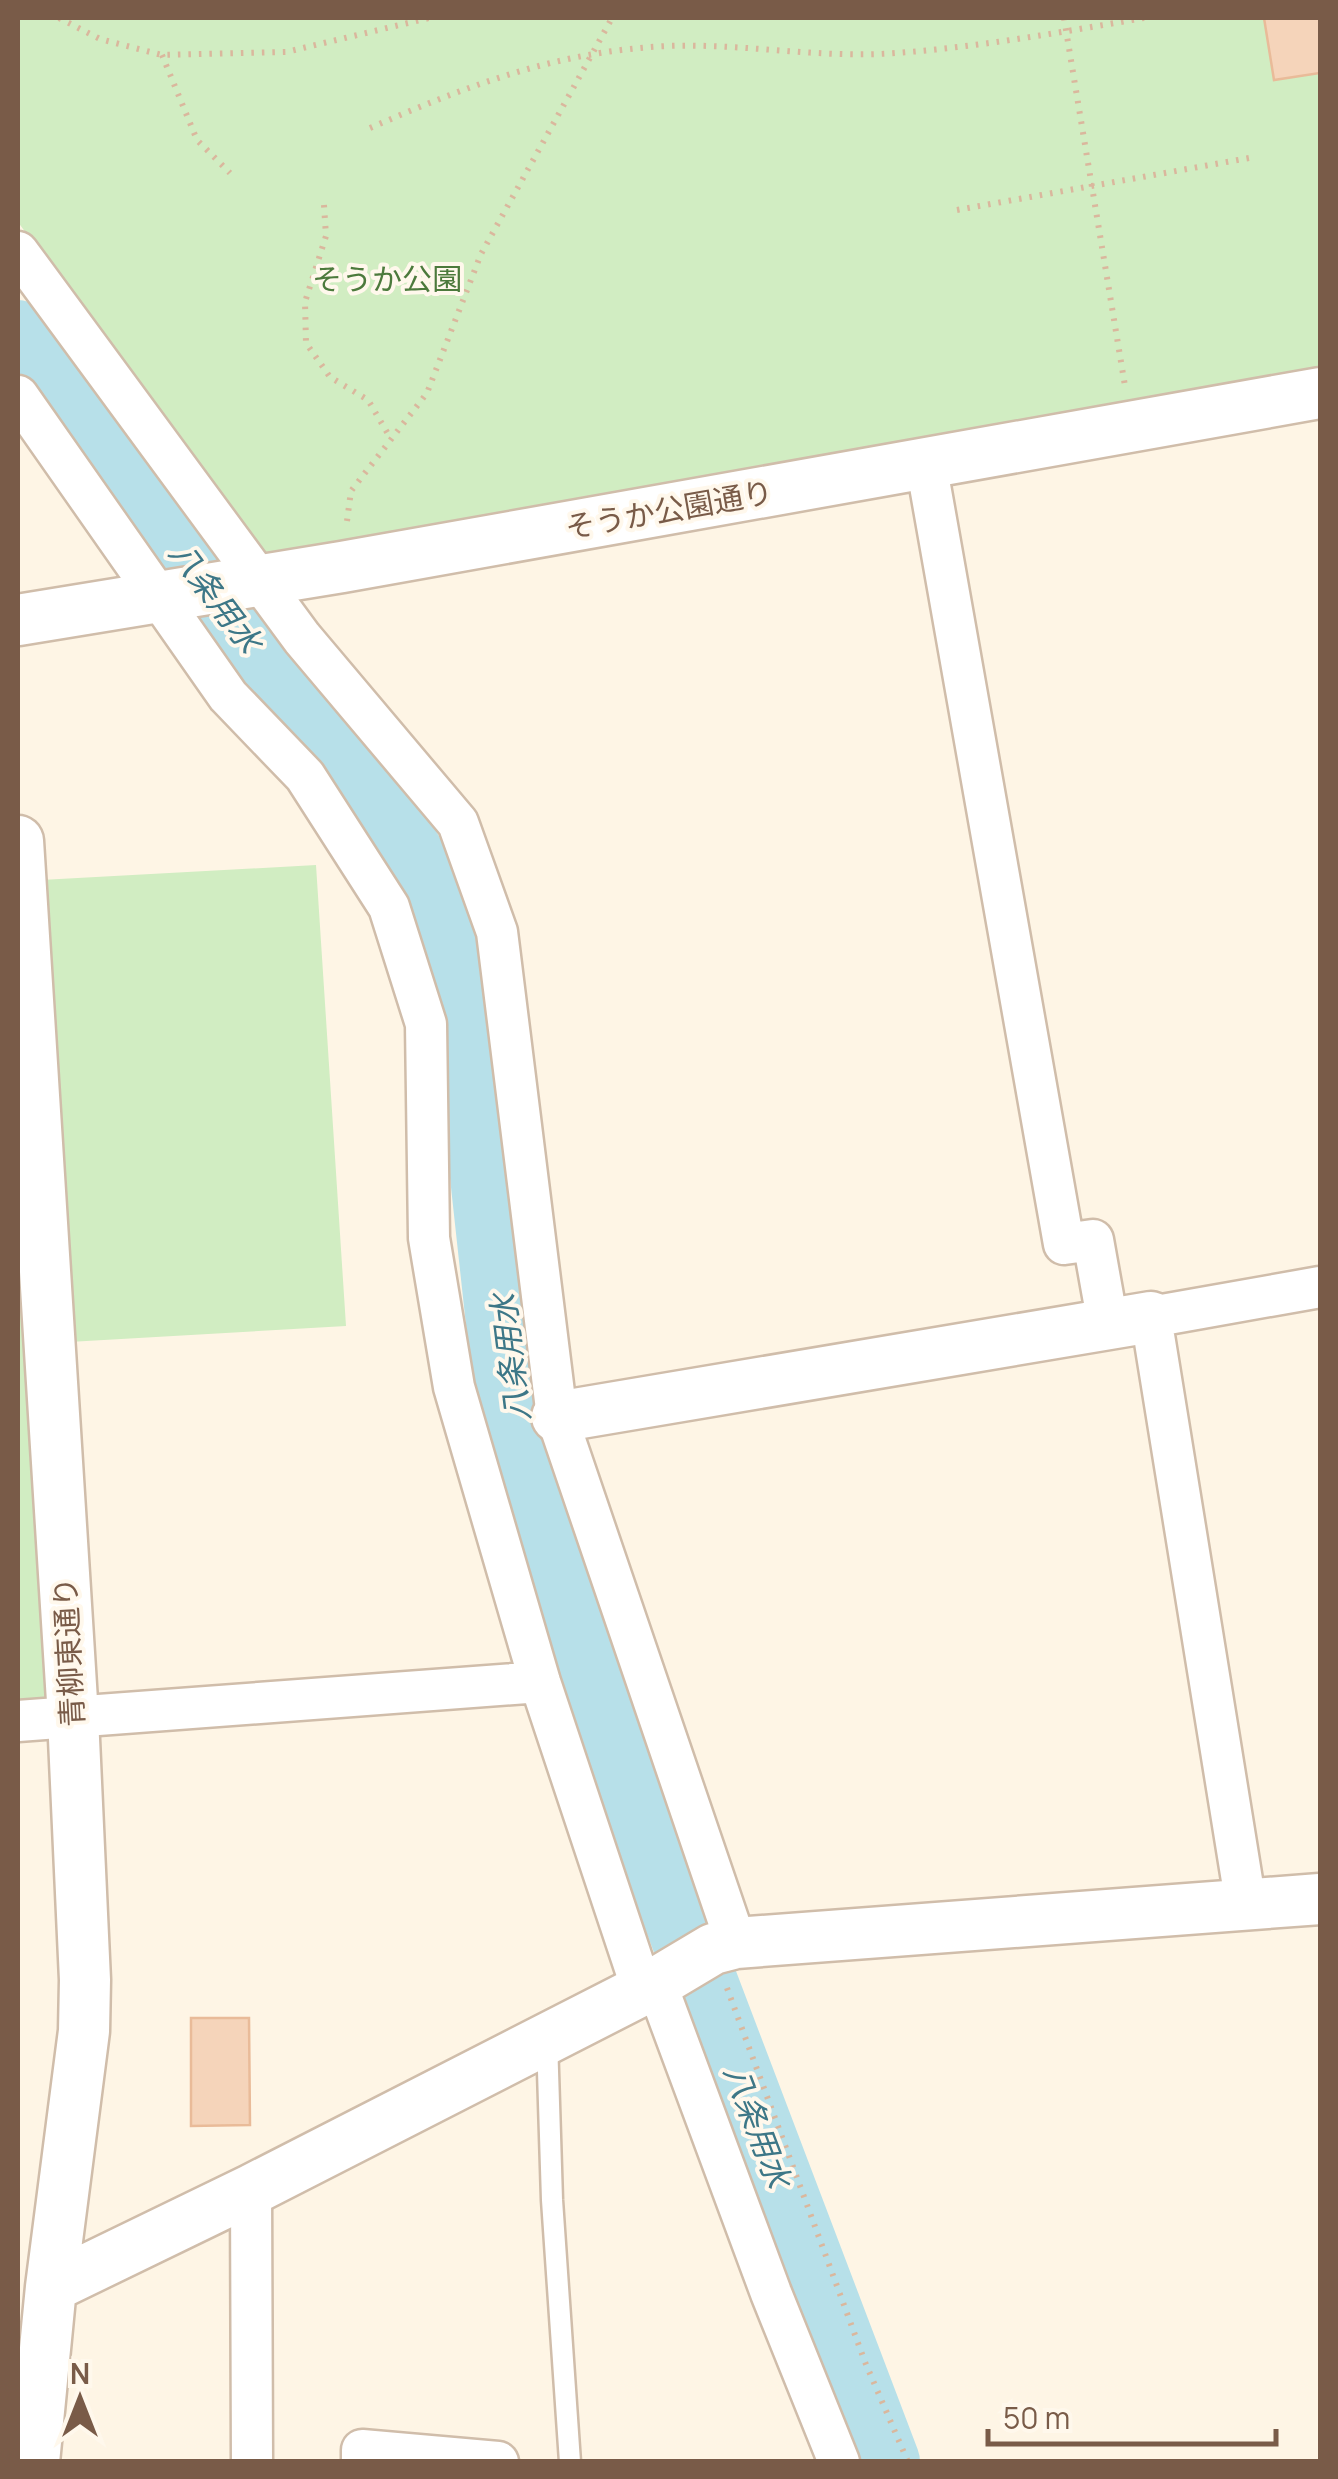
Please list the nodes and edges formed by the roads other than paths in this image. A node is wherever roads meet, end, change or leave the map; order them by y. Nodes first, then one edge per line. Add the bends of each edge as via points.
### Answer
1 (18, 252) edge
2 (1320, 393) edge
3 (18, 396) edge
4 (926, 464) junction
5 (251, 582) junction
6 (163, 595) junction
7 (18, 620) edge
8 (18, 841) edge
9 (1320, 1286) edge
10 (1130, 1320) junction
11 (557, 1417) junction
12 (540, 1682) junction
13 (72, 1718) junction
14 (18, 1721) edge
15 (1320, 1899) edge
16 (1246, 1905) junction
17 (724, 1946) junction
18 (649, 1986) junction
19 (546, 2036) junction
20 (251, 2190) junction
21 (51, 2287) junction
22 (34, 2462) edge
23 (252, 2462) edge
24 (362, 2462) edge
25 (498, 2462) edge
26 (570, 2462) edge
27 (839, 2462) edge

1 - 5 street
2 - 4 street, そうか公園通り
3 - 6 street
4 - 5 street, そうか公園通り
4 - 10 street via 1064,1244 1093,1240
5 - 6 street, そうか公園通り
5 - 11 street via 458,823 465,841 497,932
6 - 7 street, そうか公園通り
6 - 12 street via 228,696 304,776 389,907 426,1024 429,1238 454,1387
8 - 13 street, 青柳東通り
9 - 10 street
10 - 11 street
10 - 16 street
11 - 17 street
12 - 13 street
12 - 18 street
13 - 14 street
13 - 21 street, 青柳東通り via 84,2031
15 - 16 street
16 - 17 street
17 - 18 street
18 - 19 street
18 - 27 street
19 - 20 street
19 - 26 lane
20 - 21 street
20 - 23 street
21 - 22 street, 青柳東通り
24 - 25 street via 362,2450

